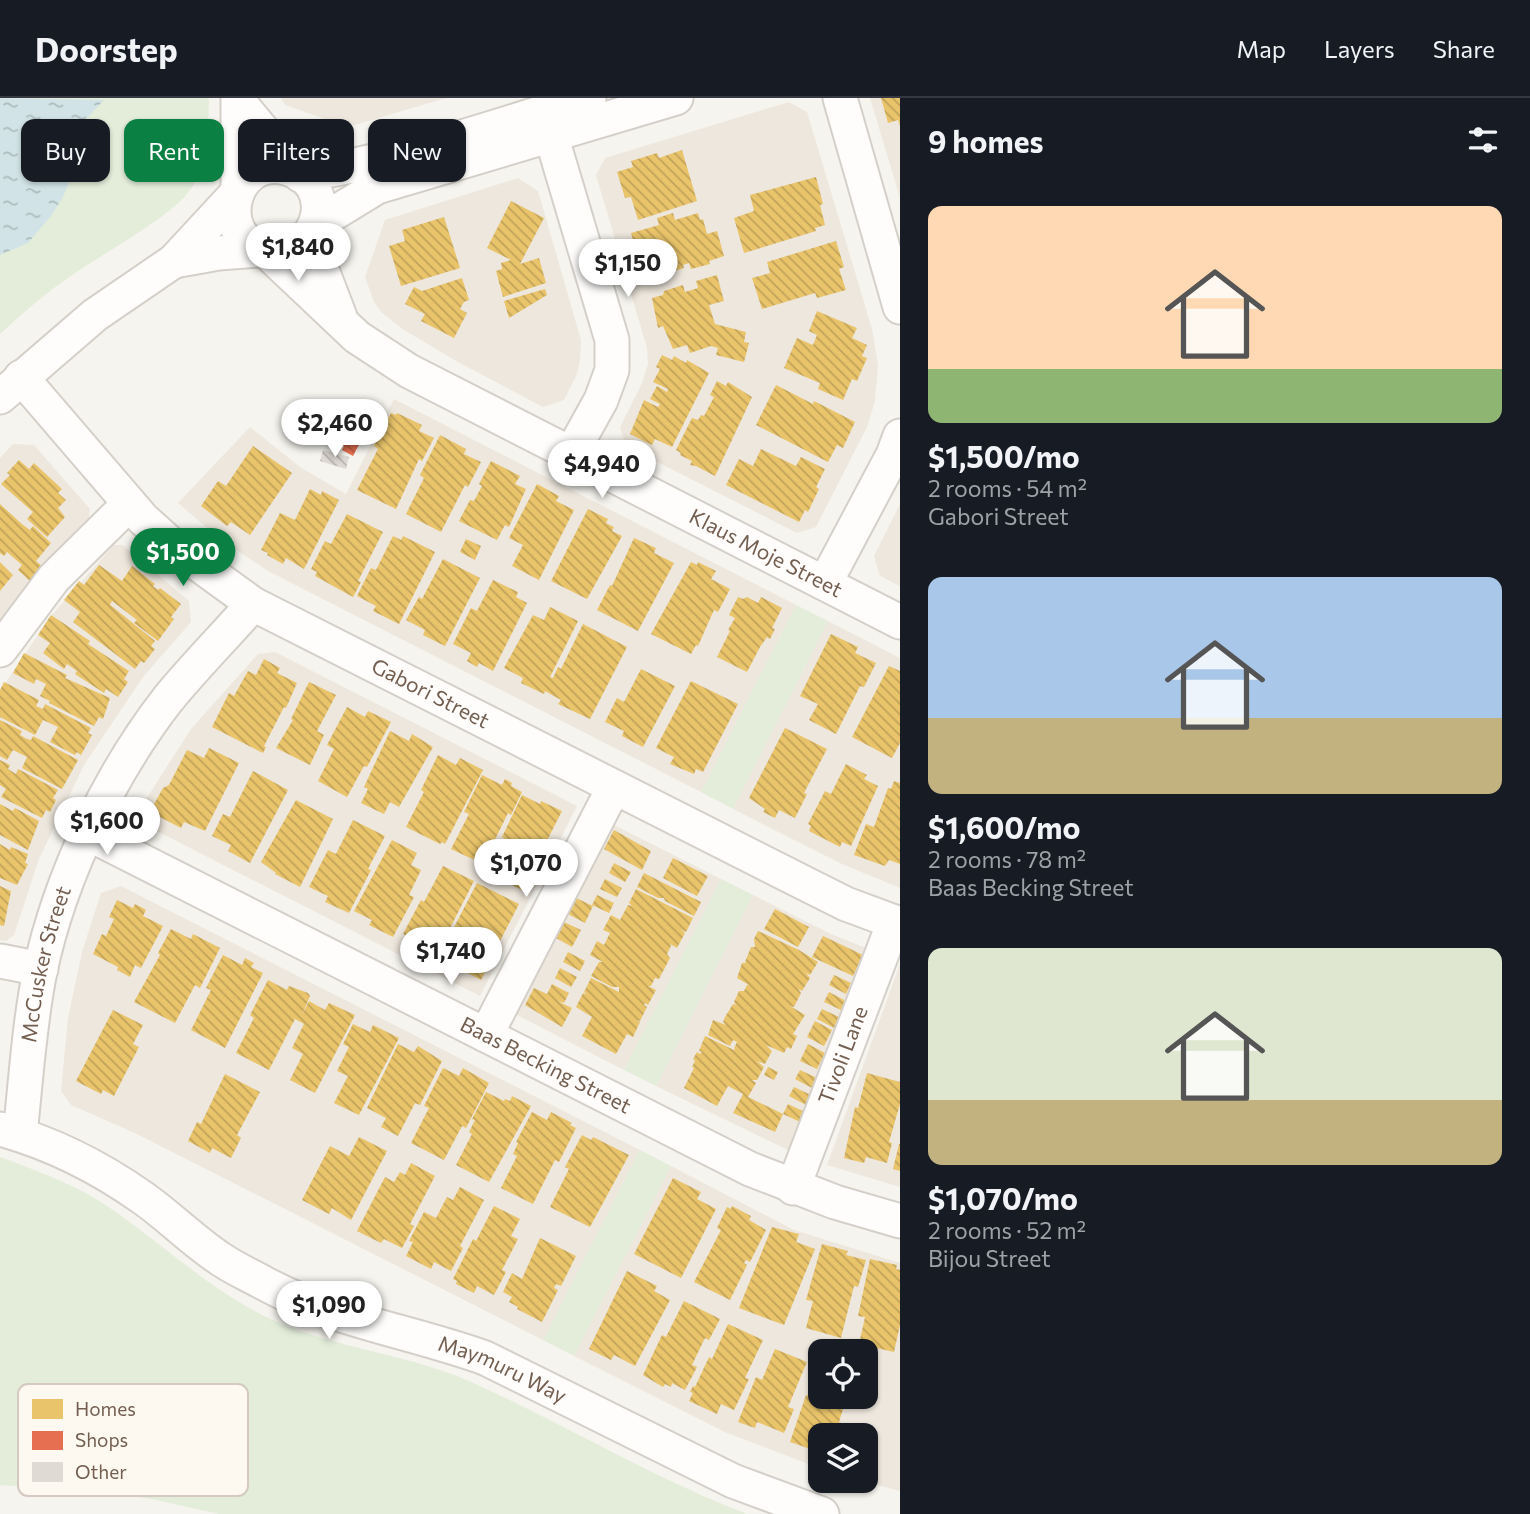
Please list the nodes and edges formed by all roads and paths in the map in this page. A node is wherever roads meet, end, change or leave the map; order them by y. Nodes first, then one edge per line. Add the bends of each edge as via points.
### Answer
1 (589, 98) edge
2 (676, 98) edge
3 (840, 98) edge
4 (239, 100) edge
5 (546, 115) edge
6 (254, 119) edge
7 (354, 166) edge
8 (243, 182) edge
9 (309, 182) edge
10 (237, 192) junction
11 (315, 226) junction
12 (263, 250) junction
13 (174, 261) junction
14 (900, 307) edge
15 (343, 323) junction
16 (11, 387) edge
17 (900, 436) edge
18 (571, 454) junction
19 (129, 504) junction
20 (825, 583) junction
21 (253, 604) junction
22 (900, 622) edge
23 (0, 650) edge
24 (614, 787) junction
25 (88, 833) junction
26 (897, 923) edge
27 (0, 961) edge
28 (41, 969) junction
29 (486, 1035) junction
30 (10, 1132) edge
31 (793, 1188) junction
32 (900, 1221) edge
33 (822, 1514) edge

1 - 5 street
2 - 5 street
3 - 14 street
4 - 6 street
4 - 10 street
5 - 7 street
5 - 11 street via 377,187
5 - 18 street via 612,340 612,370
8 - 10 street
9 - 11 street via 318,203
10 - 12 street via 233,204 236,226
10 - 13 street
11 - 12 street via 300,245 277,252
11 - 15 street, Klaus Moje Street via 322,270
12 - 13 street
12 - 15 street, Klaus Moje Street
13 - 16 street via 95,315
15 - 18 street, Klaus Moje Street via 409,370
16 - 19 street, Gabori Street
17 - 20 street
18 - 20 street, Klaus Moje Street
19 - 21 street, Gabori Street via 173,546
19 - 23 street via 54,578
20 - 22 street, Klaus Moje Street
21 - 24 street, Gabori Street
21 - 25 street, McCusker Street via 148,727
24 - 26 street, Gabori Street via 825,894
24 - 29 street
25 - 28 street, McCusker Street via 60,901
25 - 29 street, Baas Becking Street
26 - 31 street, Tivoli Lane
27 - 28 street
28 - 30 street, McCusker Street
29 - 31 street, Baas Becking Street
30 - 33 street, Maymuru Way via 76,1156 111,1176 221,1259 289,1296 331,1313 485,1358 721,1475
31 - 32 street, Baas Becking Street

